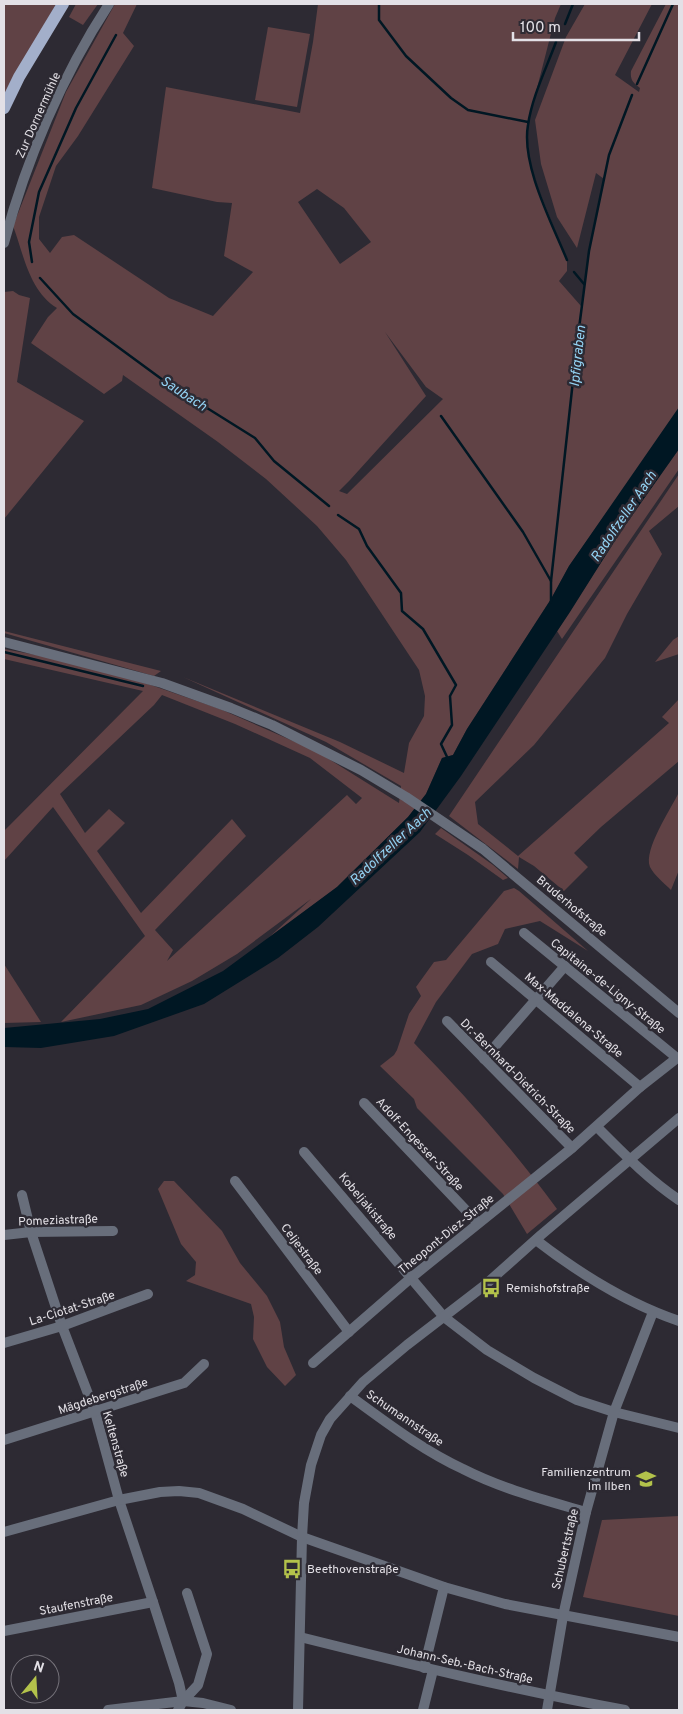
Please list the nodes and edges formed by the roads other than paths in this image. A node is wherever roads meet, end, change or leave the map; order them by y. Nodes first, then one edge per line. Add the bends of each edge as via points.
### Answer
1 (63, 4) edge
2 (109, 4) edge
3 (4, 108) edge
4 (4, 243) edge
5 (4, 642) edge
6 (524, 933) dead end
7 (491, 962) dead end
8 (565, 966) junction
9 (536, 1000) junction
10 (679, 1013) edge
11 (447, 1021) dead end
12 (676, 1058) joint
13 (484, 1059) junction
14 (640, 1088) junction
15 (364, 1103) dead end
16 (679, 1118) edge
17 (597, 1127) junction
18 (572, 1148) junction
19 (304, 1152) dead end
20 (630, 1160) junction
21 (235, 1181) dead end
22 (22, 1194) dead end
23 (679, 1200) edge
24 (478, 1223) junction
25 (113, 1230) dead end
26 (32, 1232) junction
27 (4, 1235) edge
28 (536, 1240) junction
29 (412, 1277) junction
30 (148, 1294) dead end
31 (653, 1312) junction
32 (444, 1317) junction
33 (679, 1321) edge
34 (62, 1326) junction
35 (349, 1332) junction
36 (4, 1343) edge
37 (313, 1363) dead end
38 (204, 1364) dead end
39 (350, 1396) junction
40 (95, 1412) junction
41 (614, 1412) junction
42 (679, 1428) edge
43 (4, 1440) edge
44 (119, 1500) junction
45 (586, 1512) junction
46 (4, 1532) edge
47 (302, 1538) junction
48 (444, 1587) junction
49 (187, 1593) dead end
50 (153, 1602) junction
51 (563, 1616) junction
52 (4, 1631) edge
53 (300, 1637) junction
54 (679, 1637) edge
55 (428, 1669) junction
56 (549, 1696) junction
57 (180, 1706) edge
58 (108, 1710) edge
59 (231, 1710) edge
60 (298, 1710) edge
61 (423, 1710) edge
62 (547, 1710) edge
63 (625, 1710) edge

1 - 3 main road
2 - 4 street, Zur Dornermühle via 57,98 24,179
5 - 10 street, Bruderhofstraße via 162,683 231,708 314,745 406,798 498,860
6 - 8 street, Capitaine-de-Ligny-Straße
7 - 9 street, Max-Maddalena-Straße
8 - 9 street
8 - 12 street, Capitaine-de-Ligny-Straße
9 - 13 street
9 - 14 street, Max-Maddalena-Straße
11 - 13 street, Dr.-Bernhard-Dietrich-Straße
12 - 14 street, Theopont-Diez-Straße
13 - 18 street, Dr.-Bernhard-Dietrich-Straße
14 - 17 street, Theopont-Diez-Straße
15 - 24 street, Adolf-Engesser-Straße
16 - 20 street
17 - 18 street, Theopont-Diez-Straße
17 - 20 street
18 - 24 street, Theopont-Diez-Straße
19 - 29 street, Kobeljakistraße
20 - 23 street
20 - 28 street
21 - 35 street, Celjestraße
22 - 26 street, Keltenstraße
24 - 29 street, Theopont-Diez-Straße
25 - 26 street, Pomeziastraße
26 - 27 street, Pomeziastraße
26 - 34 street, Keltenstraße
28 - 31 street via 607,1290
28 - 32 street
29 - 32 street, Kobeljakistraße
29 - 35 street, Theopont-Diez-Straße
30 - 34 street, La-Ciotat-Straße
31 - 33 street
31 - 41 street, Schubertstraße
32 - 39 street
32 - 41 street, Kobeljakistraße via 487,1350 534,1378 577,1400
34 - 36 street, La-Ciotat-Straße
34 - 40 street, Keltenstraße
35 - 37 street, Theopont-Diez-Straße
38 - 40 street, Mägdebergstraße via 184,1383
39 - 45 street, Schumannstraße via 414,1442 463,1469 524,1494
39 - 47 street via 330,1419 316,1450 304,1503
40 - 43 street, Mägdebergstraße
40 - 44 street, Keltenstraße
41 - 42 street, Kobeljakistraße
41 - 45 street, Schubertstraße
44 - 46 street
44 - 47 street via 160,1492 199,1493 243,1509
44 - 50 street, Keltenstraße
45 - 51 street, Schubertstraße
47 - 48 street
47 - 53 street
48 - 51 street
48 - 55 street
49 - 57 street via 207,1654 198,1685
50 - 52 street, Staufenstraße
50 - 57 street, Keltenstraße via 179,1684
51 - 54 street
51 - 56 street, Schubertstraße
53 - 55 street, Johann-Seb.-Bach-Straße
53 - 60 street
55 - 56 street, Johann-Seb.-Bach-Straße
55 - 61 street
56 - 62 street, Schubertstraße
56 - 63 street, Johann-Seb.-Bach-Straße
57 - 58 street
57 - 59 street via 204,1703

